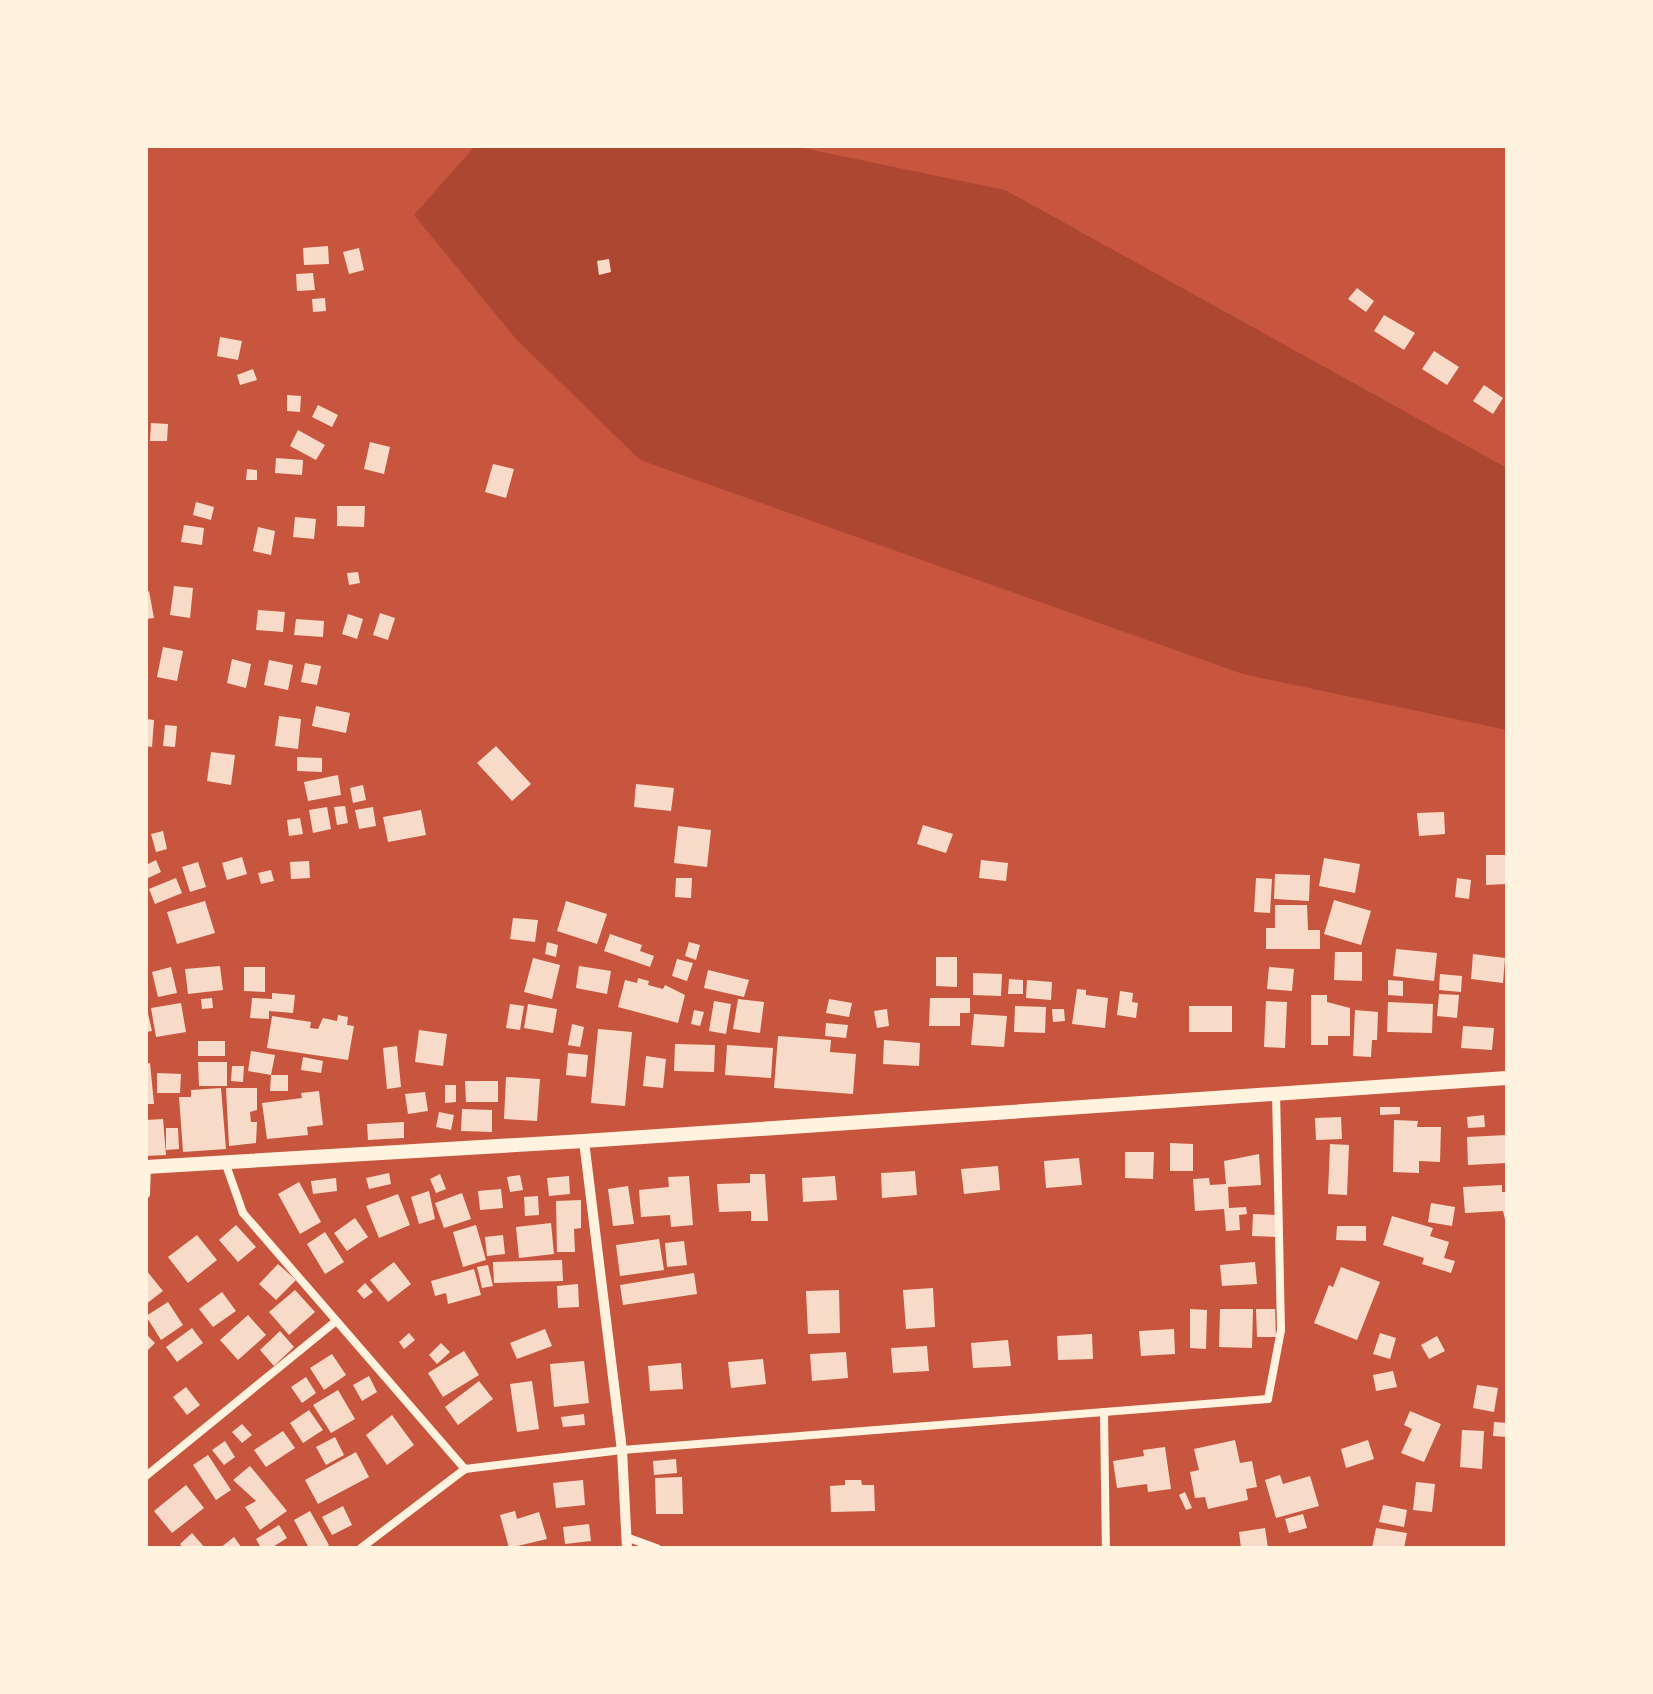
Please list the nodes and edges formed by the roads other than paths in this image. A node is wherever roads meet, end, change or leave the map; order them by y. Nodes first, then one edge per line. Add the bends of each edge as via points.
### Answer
1 (1507, 1078) edge
2 (1276, 1092) junction
3 (584, 1141) junction
4 (225, 1162) junction
5 (147, 1166) edge
6 (146, 1194) edge
7 (336, 1321) junction
8 (1104, 1412) junction
9 (622, 1450) junction
10 (465, 1469) junction
11 (146, 1476) edge
12 (627, 1543) edge
13 (361, 1548) edge
14 (657, 1548) edge
15 (1106, 1548) edge

1 - 2 highway
2 - 3 highway
2 - 8 street via 1281,1330 1268,1399
3 - 4 highway
3 - 9 street
4 - 5 highway
4 - 7 street via 243,1213
5 - 6 street
7 - 10 street
7 - 11 street
8 - 9 street
8 - 15 street
9 - 10 street
9 - 12 street
10 - 13 street
12 - 14 street

